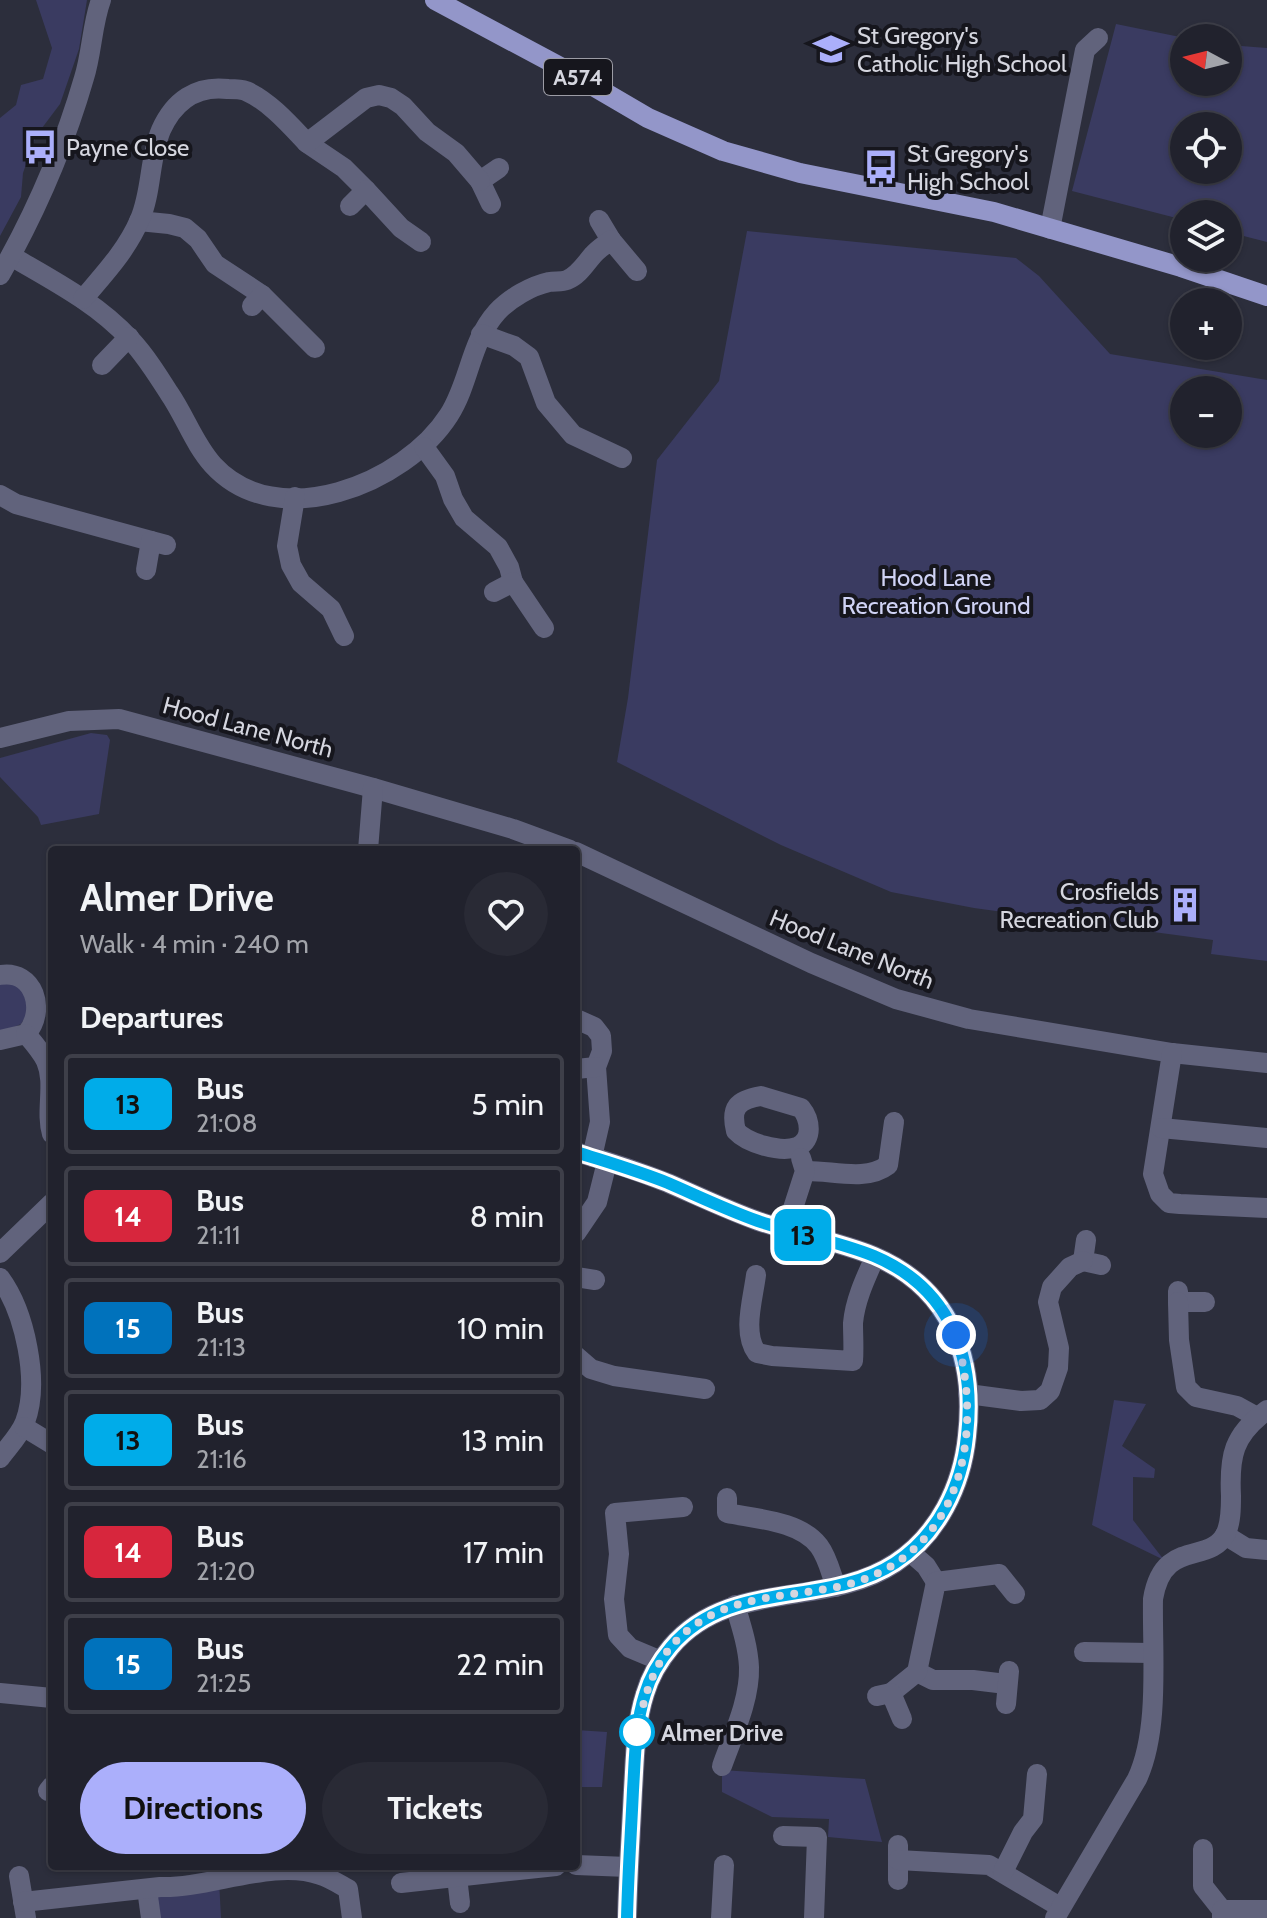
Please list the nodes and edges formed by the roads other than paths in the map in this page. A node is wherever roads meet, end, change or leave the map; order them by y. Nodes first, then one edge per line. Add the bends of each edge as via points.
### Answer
1 (435, 0) edge
2 (100, 2) edge
3 (1098, 38) dead end
4 (307, 143) junction
5 (499, 168) dead end
6 (480, 181) junction
7 (366, 190) junction
8 (491, 204) dead end
9 (350, 206) dead end
10 (599, 220) dead end
11 (139, 221) junction
12 (1050, 229) junction
13 (611, 240) junction
14 (421, 242) dead end
15 (11, 256) junction
16 (637, 271) dead end
17 (0, 275) edge
18 (1267, 296) edge
19 (83, 299) junction
20 (481, 334) junction
21 (129, 337) junction
22 (315, 348) dead end
23 (102, 365) dead end
24 (424, 447) junction
25 (622, 458) dead end
26 (0, 495) edge
27 (295, 497) junction
28 (146, 570) dead end
29 (513, 582) junction
30 (494, 592) dead end
31 (544, 628) dead end
32 (344, 636) dead end
33 (0, 738) edge
34 (373, 788) junction
35 (368, 846) edge
36 (559, 846) edge
37 (580, 854) edge
38 (0, 975) edge
39 (580, 1021) edge
40 (26, 1034) junction
41 (0, 1040) edge
42 (1172, 1053) junction
43 (1267, 1063) edge
44 (586, 1068) edge
45 (48, 1069) edge
46 (894, 1122) dead end
47 (1161, 1128) junction
48 (1267, 1138) edge
49 (797, 1147) dead end
50 (592, 1157) edge
51 (805, 1171) junction
52 (48, 1207) edge
53 (1267, 1208) edge
54 (580, 1227) edge
55 (786, 1230) junction
56 (1086, 1240) dead end
57 (0, 1253) edge
58 (875, 1257) junction
59 (756, 1275) dead end
60 (0, 1278) edge
61 (1205, 1302) dead end
62 (580, 1359) edge
63 (705, 1389) dead end
64 (968, 1394) junction
65 (1262, 1413) edge
66 (24, 1427) junction
67 (48, 1442) edge
68 (0, 1458) edge
69 (727, 1498) dead end
70 (683, 1507) dead end
71 (1225, 1535) junction
72 (1267, 1550) edge
73 (910, 1552) junction
74 (936, 1582) junction
75 (836, 1587) junction
76 (1015, 1594) dead end
77 (735, 1605) junction
78 (1084, 1652) dead end
79 (1152, 1653) junction
80 (661, 1661) junction
81 (917, 1672) junction
82 (1007, 1686) dead end
83 (0, 1693) edge
84 (48, 1698) edge
85 (902, 1719) dead end
86 (722, 1766) dead end
87 (1037, 1774) dead end
88 (783, 1836) dead end
89 (1203, 1849) dead end
90 (898, 1862) dead end
91 (580, 1865) edge
92 (724, 1865) dead end
93 (628, 1867) junction
94 (282, 1870) edge
95 (294, 1870) edge
96 (520, 1870) edge
97 (1003, 1872) junction
98 (19, 1876) dead end
99 (457, 1877) junction
100 (401, 1883) dead end
101 (147, 1889) junction
102 (460, 1903) dead end
103 (24, 1910) edge
104 (1267, 1910) edge
105 (1057, 1913) edge
106 (1222, 1914) edge
107 (151, 1918) edge
108 (352, 1918) edge
109 (627, 1918) edge
110 (721, 1918) edge
111 (814, 1918) edge

1 - 12 main road, A574 via 648,118 723,151
2 - 15 street via 72,119
3 - 12 street via 1085,50
4 - 6 street via 357,103 379,95 403,106
4 - 7 street
4 - 11 street via 245,91 214,87 192,92 161,130
5 - 6 street
6 - 8 street
7 - 9 street
7 - 14 street
10 - 13 street
11 - 19 street via 122,253
11 - 22 street via 185,228 215,264
12 - 18 main road, A574
13 - 16 street
13 - 20 street via 566,281 538,285 506,303
15 - 17 street
15 - 19 street
19 - 21 street
20 - 24 street via 454,406
20 - 25 street via 529,357 546,403 573,435
21 - 23 street
21 - 27 street via 177,404 205,456 223,475 260,493
24 - 27 street via 362,485
24 - 29 street via 445,476 464,518 498,547
26 - 28 street via 159,543
27 - 32 street via 287,546 291,565 301,583 331,609
29 - 30 street
29 - 31 street
33 - 34 street, Hood Lane North via 69,721 119,719
34 - 35 street
34 - 36 street, Hood Lane North
37 - 42 street, Hood Lane North via 896,999 969,1019
38 - 40 street via 16,974 32,989 37,1012
39 - 44 street via 601,1036 602,1051
40 - 41 street
40 - 45 street
42 - 43 street, Hood Lane North
42 - 47 street
44 - 50 street via 600,1122
46 - 51 street via 888,1165 880,1171
47 - 48 street
47 - 53 street via 1153,1174 1169,1203
49 - 51 street
50 - 54 street via 597,1202
50 - 55 street
51 - 55 street
52 - 57 street
55 - 58 street
56 - 64 street via 1092,1263 1070,1267 1052,1287 1048,1302 1067,1337 1050,1391 1040,1400 1021,1401
58 - 59 street via 853,1323 853,1361 757,1353 749,1333
58 - 64 street via 903,1270 935,1300 956,1335
60 - 66 street via 20,1314 26,1347 30,1390
61 - 65 street via 1178,1297 1186,1387 1196,1397
62 - 63 street via 614,1376
64 - 73 street via 966,1450 957,1483 931,1529
65 - 71 street via 1234,1446 1232,1510
66 - 67 street
66 - 68 street
69 - 75 street via 727,1513 803,1532 818,1545
70 - 80 street via 615,1513 618,1635 630,1648
71 - 72 street via 1246,1548
71 - 79 street via 1213,1547 1176,1559 1156,1581
73 - 74 street
73 - 75 street via 876,1574
74 - 76 street via 999,1574
74 - 81 street
75 - 77 street
77 - 80 street via 692,1627
77 - 86 street via 749,1669 743,1706
78 - 79 street
79 - 105 street via 1147,1758
80 - 93 street via 641,1709
81 - 82 street via 933,1680
81 - 85 street via 884,1694
83 - 84 street
87 - 97 street via 1033,1819
88 - 111 street via 817,1837
89 - 106 street via 1203,1886
90 - 97 street via 989,1865
91 - 93 street
92 - 110 street
93 - 109 street
94 - 101 street
95 - 108 street via 354,1885
96 - 99 street
97 - 105 street
98 - 103 street
99 - 100 street
99 - 102 street
101 - 103 street
101 - 107 street
104 - 106 street

